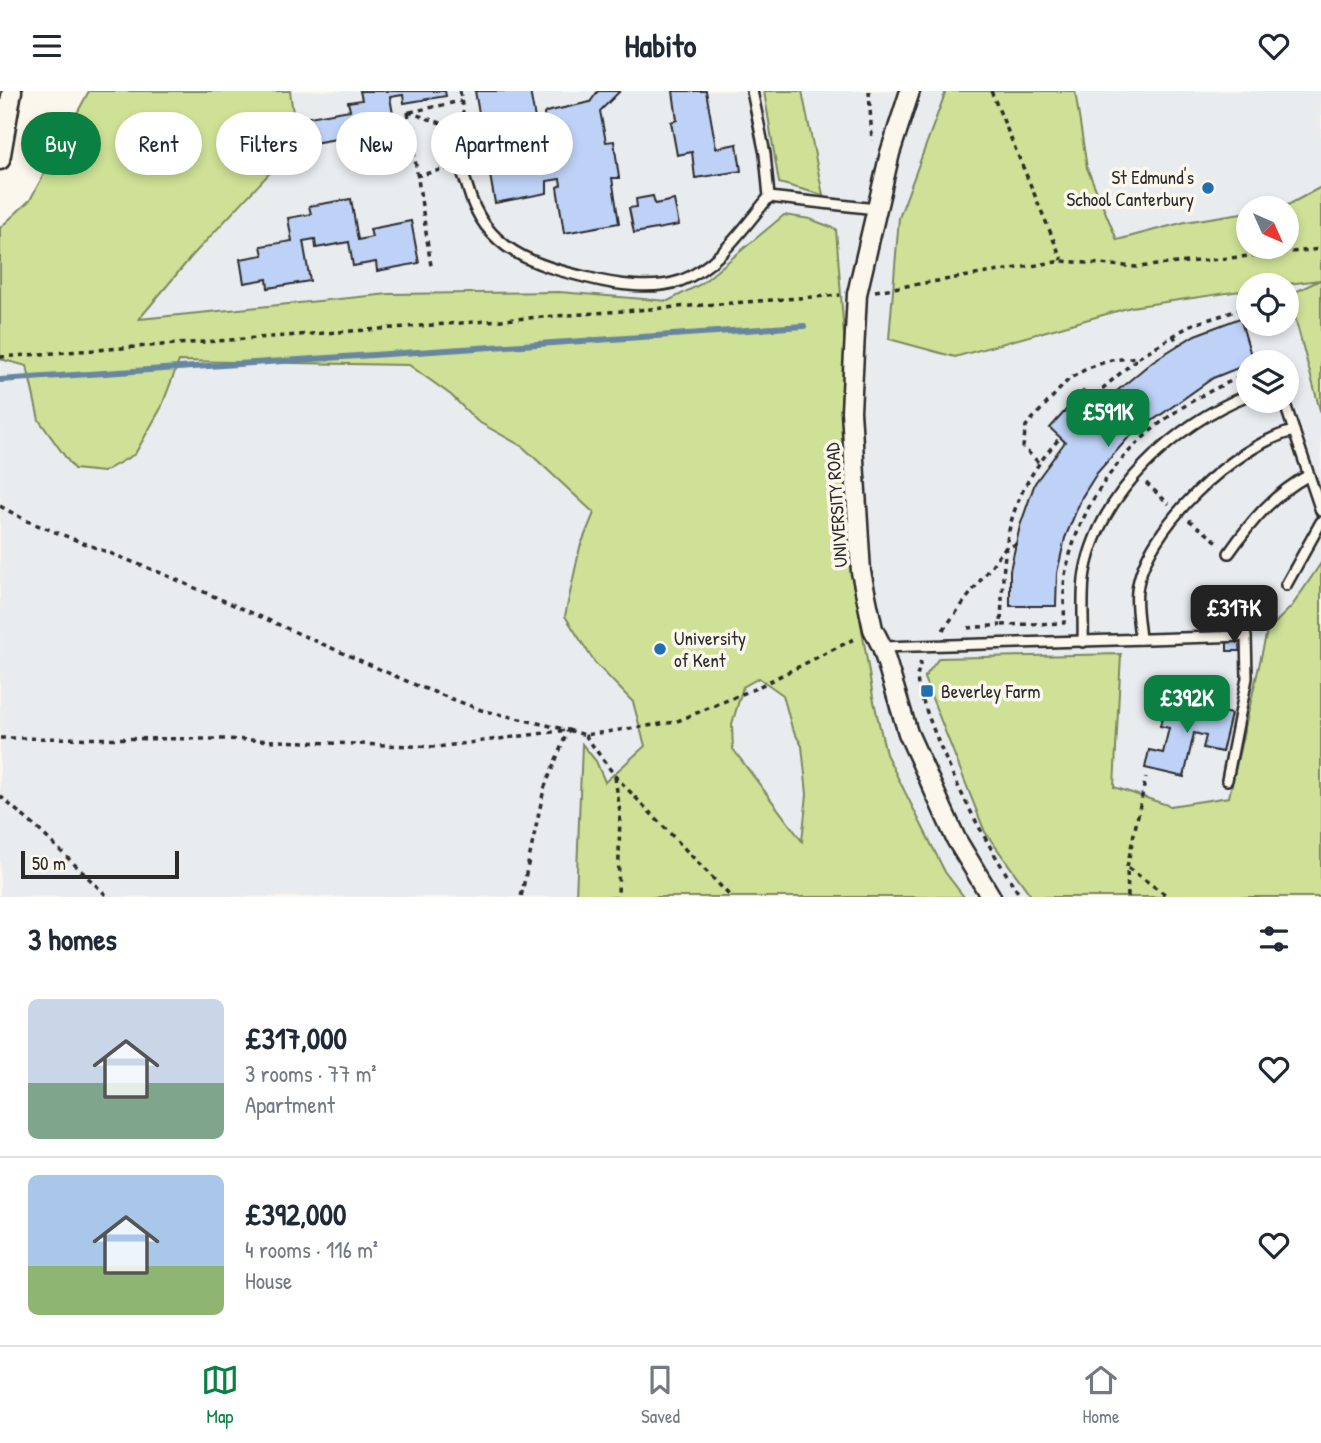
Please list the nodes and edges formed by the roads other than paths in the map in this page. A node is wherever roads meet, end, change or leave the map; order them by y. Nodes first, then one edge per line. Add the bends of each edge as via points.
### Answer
1 (12, 91) edge
2 (752, 91) edge
3 (910, 91) edge
4 (0, 160) edge
5 (464, 175) edge
6 (769, 197) junction
7 (876, 209) junction
8 (1236, 402) edge
9 (1288, 413) edge
10 (1294, 431) junction
11 (1309, 475) junction
12 (1321, 511) edge
13 (1321, 522) edge
14 (1229, 553) dead end
15 (1286, 585) dead end
16 (1140, 639) junction
17 (1083, 642) junction
18 (882, 647) junction
19 (1227, 780) dead end
20 (991, 897) edge

1 - 4 street
2 - 6 lane
3 - 7 street, UNIVERSITY ROAD
5 - 6 lane via 473,208 497,241 546,268 603,282 644,285 679,281 706,266
6 - 7 lane
7 - 18 street, UNIVERSITY ROAD via 857,294 852,423 861,572 873,629
8 - 17 lane via 1171,440 1112,508 1094,542 1085,573
9 - 10 lane
10 - 11 lane
10 - 16 lane via 1275,435 1233,461 1179,511 1146,565 1137,590
11 - 12 lane
11 - 14 lane via 1271,500
13 - 15 lane
16 - 17 lane
16 - 19 lane via 1245,636 1247,678
17 - 18 lane
18 - 20 street, UNIVERSITY ROAD via 908,733 956,839

